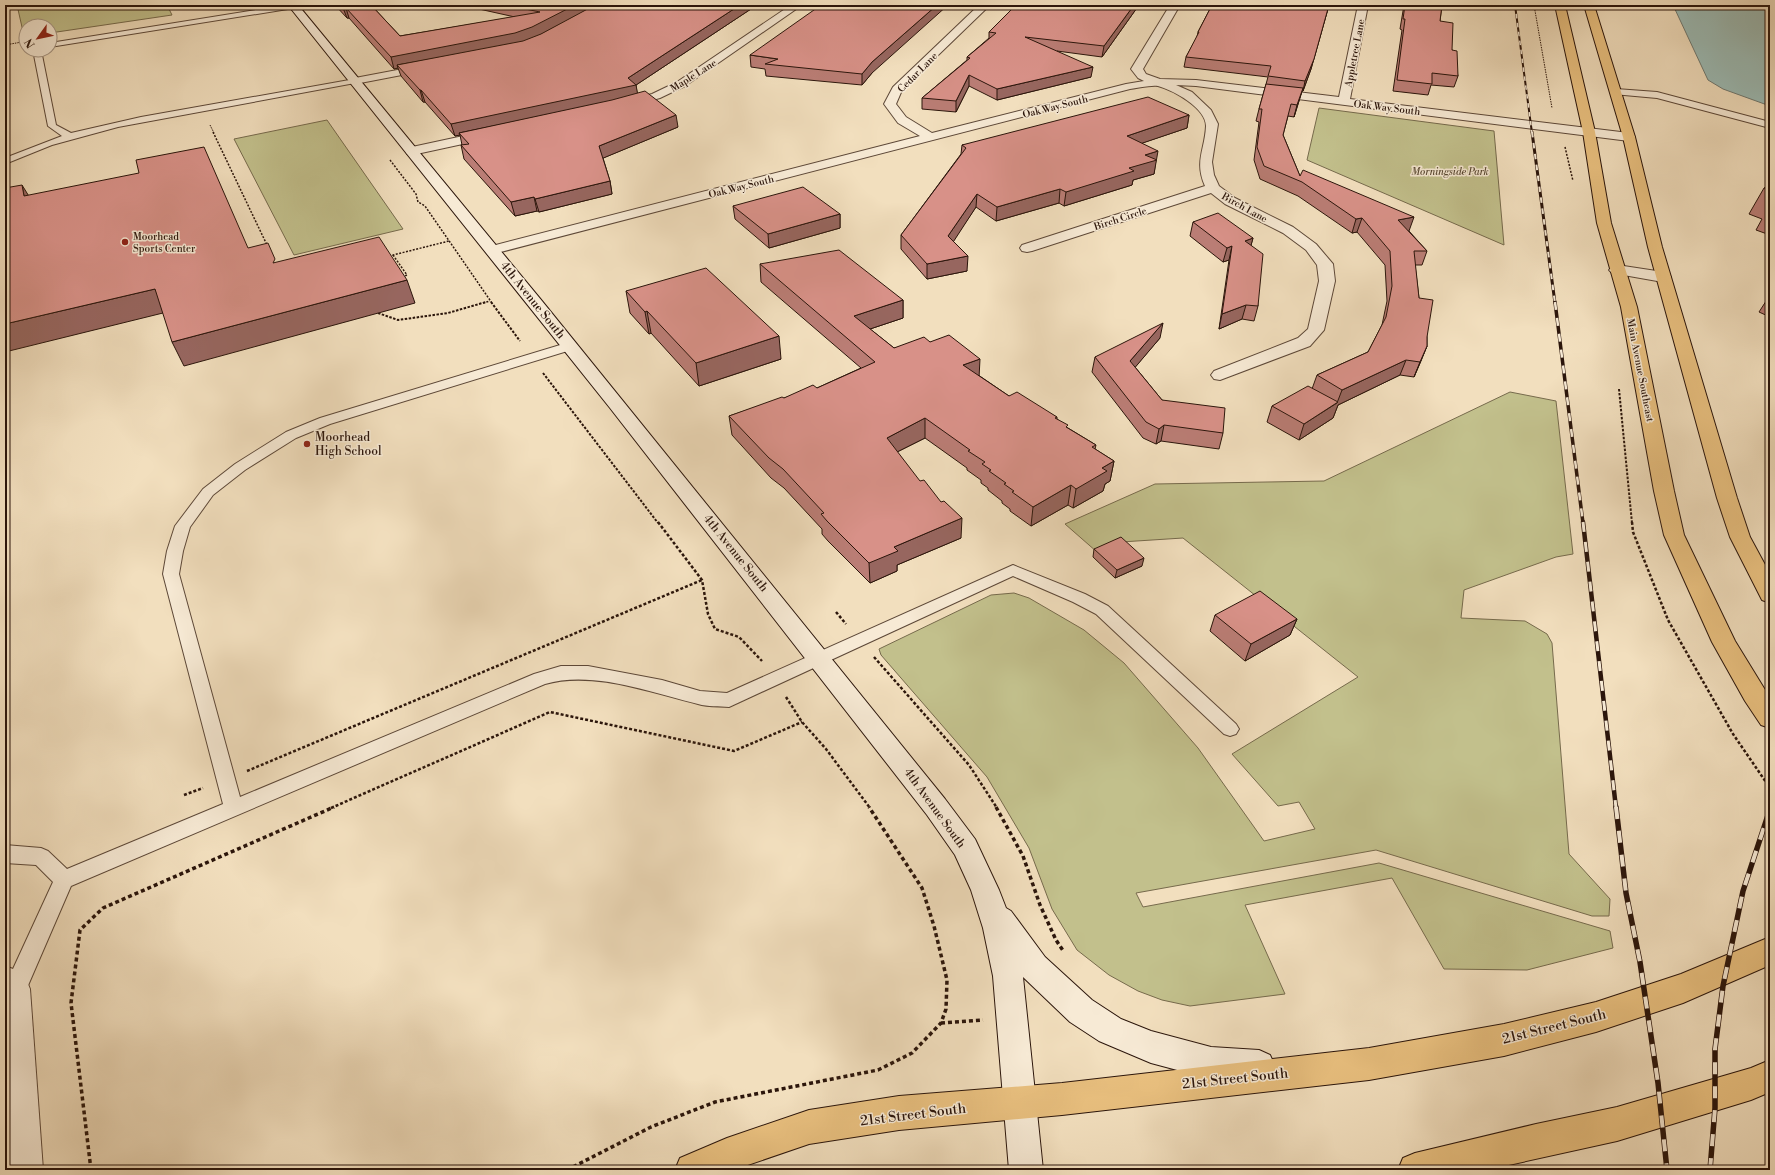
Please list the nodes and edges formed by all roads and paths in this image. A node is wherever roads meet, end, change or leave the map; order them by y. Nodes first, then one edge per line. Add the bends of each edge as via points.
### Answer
1 (797, 5) edge
2 (985, 5) edge
3 (1175, 5) edge
4 (1364, 5) edge
5 (1534, 5) edge
6 (1560, 5) edge
7 (1590, 5) edge
8 (294, 6) edge
9 (18, 43) edge
10 (58, 44) edge
11 (5, 45) edge
12 (39, 58) edge
13 (441, 64) edge
14 (355, 81) junction
15 (1155, 82) junction
16 (1616, 92) junction
17 (1344, 101) junction
18 (614, 107) edge
19 (202, 109) junction
20 (1552, 112) dead end
21 (1770, 125) edge
22 (501, 131) edge
23 (1589, 132) junction
24 (69, 136) junction
25 (1629, 137) junction
26 (930, 138) junction
27 (412, 151) junction
28 (388, 157) dead end
29 (5, 161) edge
30 (1213, 188) junction
31 (449, 241) junction
32 (1027, 248) dead end
33 (493, 250) junction
34 (270, 251) edge
35 (393, 255) junction
36 (386, 257) edge
37 (1617, 270) junction
38 (1664, 277) junction
39 (398, 278) edge
40 (490, 301) junction
41 (378, 313) dead end
42 (570, 346) junction
43 (532, 358) junction
44 (1220, 375) dead end
45 (702, 580) junction
46 (1770, 595) edge
47 (836, 612) dead end
48 (860, 639) junction
49 (820, 659) junction
50 (774, 679) junction
51 (1770, 718) edge
52 (802, 722) junction
53 (1230, 729) dead end
54 (227, 778) junction
55 (184, 795) dead end
56 (234, 809) junction
57 (5, 854) edge
58 (64, 880) junction
59 (985, 890) junction
60 (1770, 951) edge
61 (1068, 957) dead end
62 (10, 982) edge
63 (1317, 1070) junction
64 (1770, 1076) edge
65 (1019, 1102) junction
66 (14, 1126) edge
67 (26, 1170) edge
68 (91, 1170) edge
69 (567, 1170) edge
70 (692, 1170) edge
71 (1026, 1170) edge
72 (1415, 1170) edge

1 - 18 street, Maple Lane via 681,84 656,96
2 - 26 street, Cedar Lane via 897,89 890,104 902,120
3 - 15 street, Birch Lane via 1137,69 1142,76
4 - 17 street, Appletree Lane
5 - 20 path
6 - 23 main road, Main Avenue Southeast
7 - 16 main road
8 - 10 lane
8 - 14 street, 4th Avenue South
9 - 11 path
12 - 24 lane via 52,126
13 - 14 street
14 - 19 lane
14 - 27 street, 4th Avenue South
15 - 17 street, Oak Way South via 1178,81
15 - 26 street, Oak Way South via 1130,86
15 - 30 street, Birch Lane via 1188,94 1207,113 1212,124 1206,162 1207,175
16 - 21 lane via 1657,95
16 - 25 main road
17 - 23 street, Oak Way South
19 - 24 lane via 126,122
19 - 34 path
22 - 27 street
23 - 25 street, Oak Way South
23 - 37 main road, Main Avenue Southeast via 1604,223
24 - 29 lane via 30,149
25 - 38 main road
26 - 33 street, Oak Way South
27 - 33 street, 4th Avenue South
28 - 31 path via 416,194 418,202 425,206
30 - 32 street, Birch Circle
30 - 44 street, Birch Lane via 1230,200 1288,230 1311,247 1325,264 1327,281 1316,330 1304,342
31 - 35 path
31 - 40 path
33 - 42 street, 4th Avenue South
35 - 36 path
35 - 39 path via 407,275
37 - 38 street
37 - 51 main road, Main Avenue Southeast via 1629,307 1674,535 1724,642
38 - 46 main road via 1706,430 1740,537
40 - 41 path via 448,313 398,320
40 - 43 path
42 - 43 lane
42 - 49 street, 4th Avenue South
43 - 45 path
43 - 54 lane via 325,421 291,435 240,467 208,492 183,526 175,551 172,574
45 - 50 path via 708,614 716,629 739,638 760,657
45 - 54 path
47 - 48 path
48 - 49 lane
48 - 53 lane via 1013,570 1102,610
48 - 61 path via 970,765 1024,856 1040,905 1056,940
49 - 50 lane
49 - 59 street, 4th Avenue South via 965,847
50 - 52 path
50 - 56 lane via 729,700 700,698 662,687 588,673 561,673
52 - 68 path via 734,751 550,712 103,908 80,930 71,1003
52 - 69 path via 826,749 879,820 922,888 947,980 946,1009 940,1022 912,1053 878,1070 715,1102 651,1127
54 - 55 path
54 - 56 lane
56 - 58 lane
57 - 58 lane via 41,857
58 - 62 lane
59 - 63 street via 1007,929 1034,967 1081,1012 1110,1030 1151,1047 1211,1063
59 - 65 street, 4th Avenue South via 998,928 1008,976
60 - 63 main road, 21st Street South via 1683,988 1596,1018 1504,1040 1369,1064
62 - 66 street
63 - 65 main road, 21st Street South
64 - 72 main road via 1618,1124
65 - 70 main road, 21st Street South via 899,1114 809,1127 727,1155
65 - 71 street, 4th Avenue South
66 - 67 street

